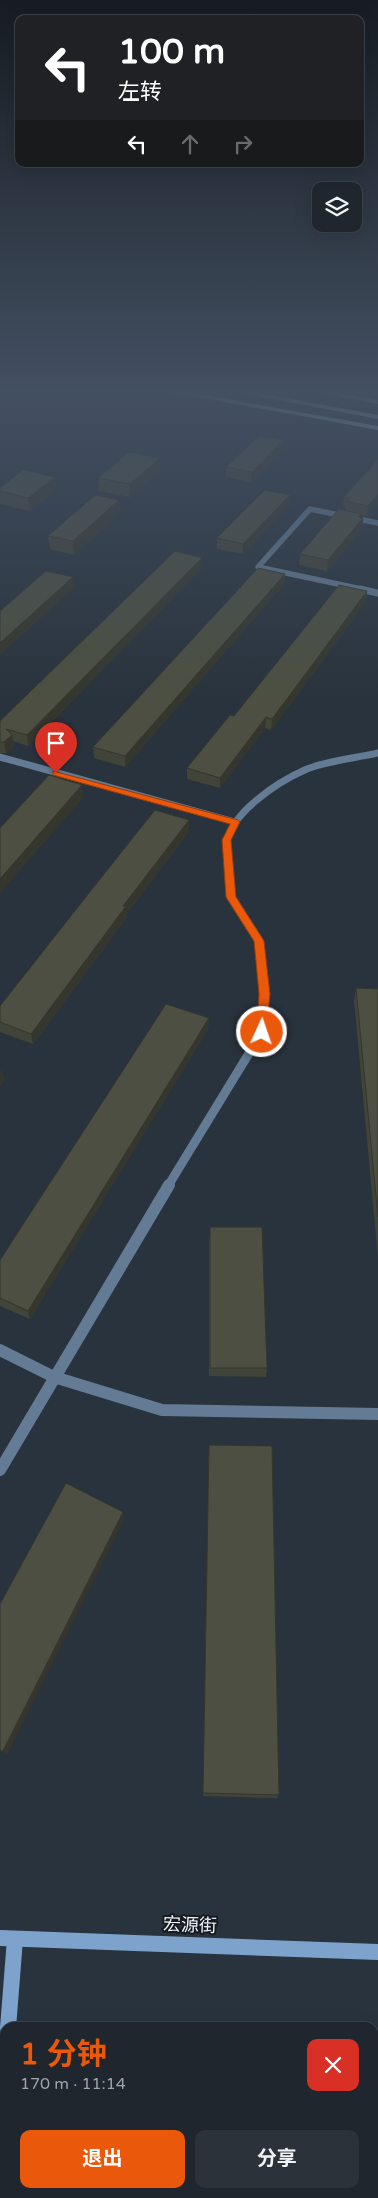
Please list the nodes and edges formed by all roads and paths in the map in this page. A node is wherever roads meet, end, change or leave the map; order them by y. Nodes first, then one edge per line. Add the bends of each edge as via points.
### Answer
1 (378, 523) edge
2 (378, 593) edge
3 (376, 752) edge
4 (0, 757) edge
5 (235, 822) junction
6 (0, 1350) edge
7 (54, 1377) junction
8 (378, 1414) edge
9 (0, 1470) edge
10 (8, 1939) edge
11 (378, 1952) edge
12 (8, 2022) edge

1 - 2 street via 310,509 258,567
3 - 5 street via 306,769 252,802
4 - 5 street
5 - 7 street via 226,840 231,897 259,941 264,994 262,1032
6 - 7 street
7 - 8 street via 162,1410
7 - 9 street
10 - 11 main road, 宏源街
10 - 12 main road

